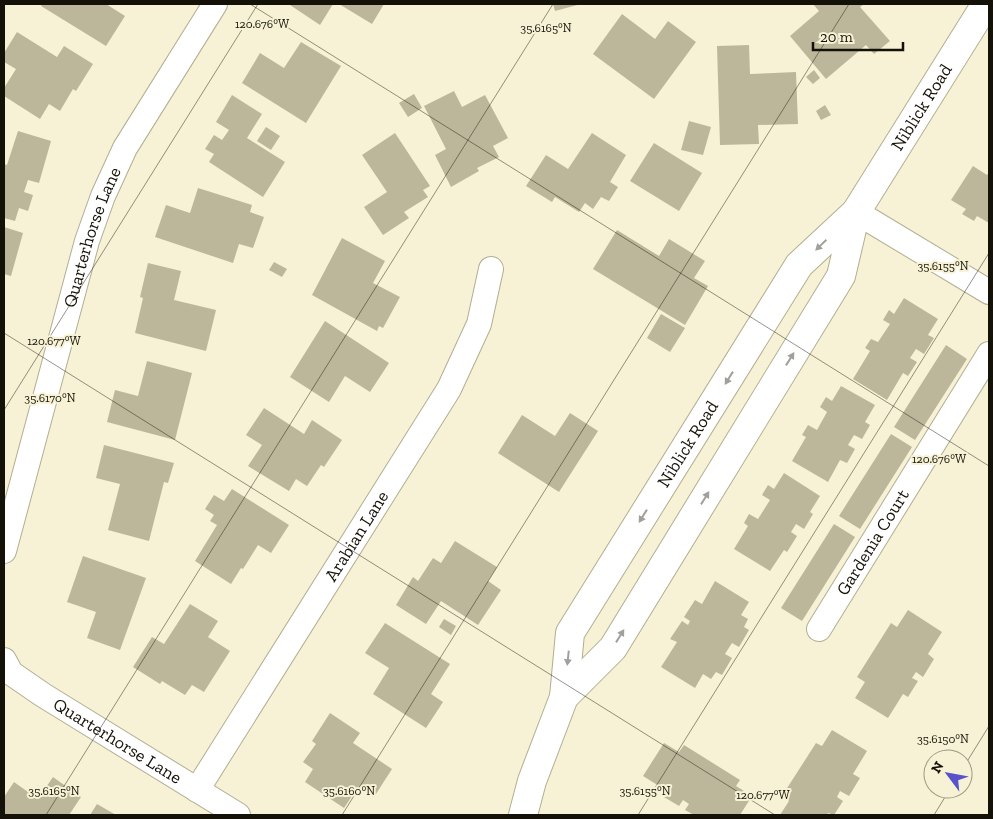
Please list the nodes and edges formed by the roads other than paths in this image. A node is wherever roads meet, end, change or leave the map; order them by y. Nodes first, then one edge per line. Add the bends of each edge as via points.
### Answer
1 (215, 4) edge
2 (986, 4) edge
3 (856, 212) junction
4 (491, 269) dead end
5 (989, 292) edge
6 (989, 354) edge
7 (4, 551) edge
8 (819, 629) dead end
9 (4, 660) edge
10 (564, 698) junction
11 (197, 790) junction
12 (238, 815) edge
13 (523, 815) edge

1 - 7 street, Quarterhorse Lane via 125,148 103,196 87,241
2 - 3 main road, Niblick Road
3 - 5 street
10 -> 3 main road, Niblick Road via 613,648 841,276
3 -> 10 main road, Niblick Road via 799,266 570,633
4 - 11 street, Arabian Lane via 479,324 449,389
6 - 8 street, Gardenia Court
9 - 11 street, Quarterhorse Lane via 11,673 43,695
10 - 13 main road, Niblick Road via 532,781
11 - 12 street, Quarterhorse Lane

